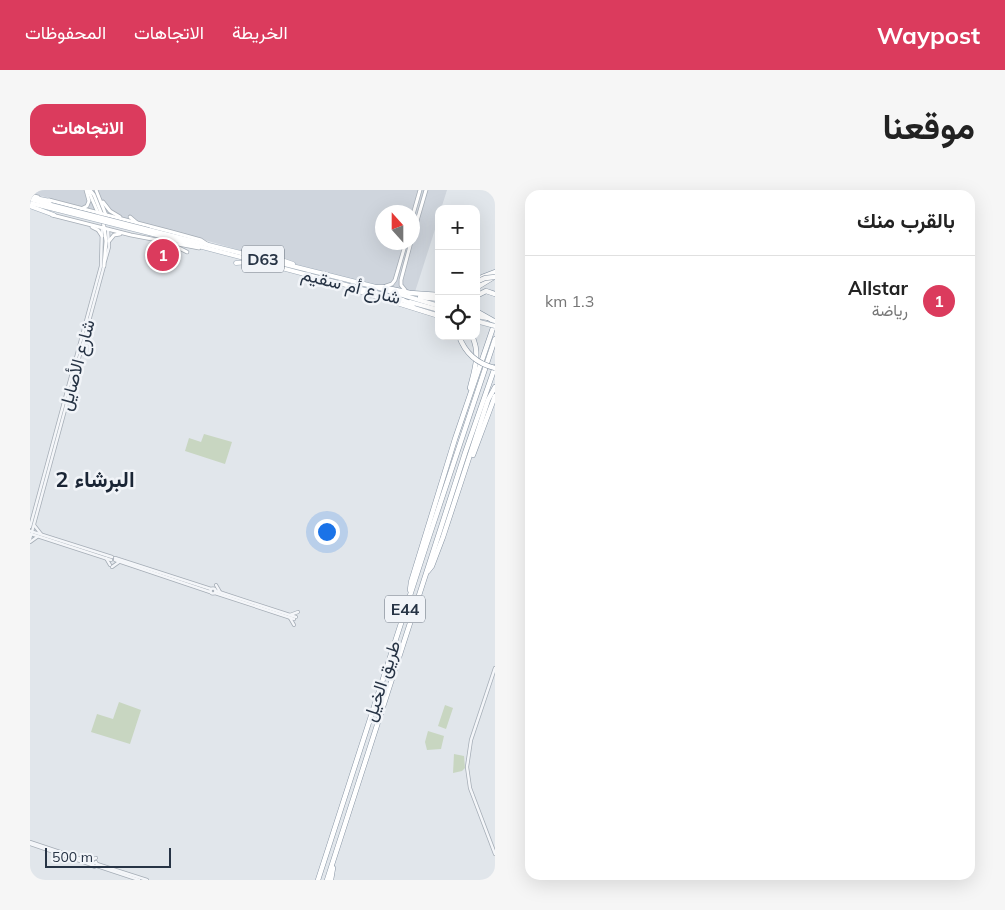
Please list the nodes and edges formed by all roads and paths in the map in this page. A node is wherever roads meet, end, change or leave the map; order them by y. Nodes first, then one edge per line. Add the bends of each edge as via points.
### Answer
1 (88, 190) edge
2 (96, 190) edge
3 (420, 190) edge
4 (426, 190) edge
5 (99, 195) junction
6 (58, 199) dead end
7 (30, 201) edge
8 (63, 204) junction
9 (50, 205) junction
10 (416, 205) edge
11 (80, 208) junction
12 (420, 211) edge
13 (102, 214) junction
14 (54, 215) joint
15 (130, 217) dead end
16 (125, 220) junction
17 (82, 222) junction
18 (137, 223) junction
19 (105, 228) junction
20 (115, 231) junction
21 (172, 232) junction
22 (184, 232) dead end
23 (131, 235) junction
24 (102, 236) junction
25 (109, 241) junction
26 (164, 241) junction
27 (207, 246) junction
28 (407, 250) edge
29 (407, 250) edge
30 (187, 252) dead end
31 (270, 256) dead end
32 (236, 263) dead end
33 (258, 263) junction
34 (104, 266) junction
35 (304, 269) junction
36 (495, 272) edge
37 (495, 277) edge
38 (480, 282) edge
39 (480, 282) edge
40 (349, 286) junction
41 (386, 286) dead end
42 (377, 287) junction
43 (405, 290) dead end
44 (495, 294) edge
45 (435, 295) edge
46 (478, 295) edge
47 (435, 298) edge
48 (402, 300) joint
49 (435, 305) edge
50 (435, 312) edge
51 (435, 312) edge
52 (480, 313) edge
53 (480, 317) edge
54 (494, 320) edge
55 (480, 322) edge
56 (493, 326) edge
57 (495, 339) edge
58 (461, 340) edge
59 (473, 340) edge
60 (78, 361) junction
61 (79, 365) dead end
62 (495, 367) edge
63 (495, 387) edge
64 (495, 396) edge
65 (462, 421) junction
66 (461, 484) junction
67 (34, 525) junction
68 (30, 528) edge
69 (31, 533) edge
70 (45, 535) junction
71 (39, 537) junction
72 (30, 541) edge
73 (105, 557) junction
74 (113, 559) junction
75 (120, 562) junction
76 (427, 572) junction
77 (206, 588) junction
78 (211, 591) junction
79 (215, 592) junction
80 (221, 593) junction
81 (410, 595) junction
82 (298, 612) dead end
83 (289, 616) junction
84 (295, 618) dead end
85 (294, 625) dead end
86 (495, 668) edge
87 (30, 843) edge
88 (495, 854) edge
89 (87, 861) junction
90 (95, 864) junction
91 (102, 865) junction
92 (139, 880) edge
93 (147, 880) edge
94 (318, 880) edge
95 (329, 880) edge

1 - 11 main road via 89,203
1 - 13 main road, شارع الأصايل
2 - 5 main road, شارع الأصايل
3 - 10 main road
4 - 12 main road
5 - 13 main road, شارع الأصايل
5 - 16 main road via 110,211
6 - 8 main road
7 - 9 main road, شارع أم سقيم / D63
7 - 14 main road
8 - 9 main road
8 - 11 main road
9 - 27 main road, شارع أم سقيم / D63, bridge
11 - 13 main road
13 - 16 main road
13 - 19 main road
13 - 19 main road, شارع الأصايل
14 - 17 main road
15 - 18 main road
16 - 18 main road
16 - 20 main road via 114,221
17 - 19 main road
17 - 24 main road via 97,229
18 - 21 main road
19 - 20 main road
19 - 24 street, شارع الأصايل
19 - 25 street, شارع الأصايل
19 - 34 main road
20 - 23 main road
21 - 22 main road
21 - 27 main road via 200,240
23 - 25 main road via 116,234
23 - 26 main road
24 - 68 street, شارع الأصايل via 102,259
25 - 34 street, شارع الأصايل
26 - 27 main road
26 - 30 main road
27 - 33 main road, شارع أم سقيم / D63
27 - 35 main road, شارع أم سقيم / D63
28 - 41 main road via 396,280
29 - 43 main road via 401,280
31 - 35 main road
32 - 33 main road
33 - 40 main road, شارع أم سقيم / D63
34 - 60 street, شارع الأصايل
35 - 42 main road, شارع أم سقيم / D63
36 - 38 highway
37 - 39 highway, bridge
40 - 48 main road, شارع أم سقيم / D63
40 - 50 highway
42 - 45 highway
42 - 47 highway
42 - 49 main road, شارع أم سقيم / D63
44 - 46 highway via 484,291
48 - 51 highway
52 - 54 highway
53 - 54 main road
54 - 65 highway
55 - 56 main road
57 - 81 highway, طريق الخيل / E44
58 - 62 highway, bridge via 471,356 484,365
59 - 65 highway via 476,359
60 - 61 street
60 - 67 street, شارع الأصايل
62 - 76 highway, طريق الخيل / E44
63 - 66 highway
64 - 66 highway
65 - 81 highway via 411,582
66 - 76 highway via 433,564
67 - 69 street, شارع الأصايل
67 - 70 street
69 - 70 street
69 - 71 street
69 - 72 street, شارع الأصايل
70 - 74 street
71 - 72 street
71 - 73 street
73 - 74 street
73 - 75 street via 111,566
74 - 75 street
74 - 77 street
75 - 78 street
76 - 95 highway, طريق الخيل / E44
77 - 78 street
77 - 80 street via 215,585
78 - 79 street via 212,594
79 - 80 street
79 - 83 street
80 - 83 street
81 - 94 highway, طريق الخيل / E44
82 - 83 street
83 - 84 street
83 - 85 street
86 - 88 street via 471,740 467,767 472,794
87 - 89 street
87 - 90 street
89 - 90 street
89 - 91 street via 97,858
90 - 91 street
90 - 92 street
91 - 93 street

